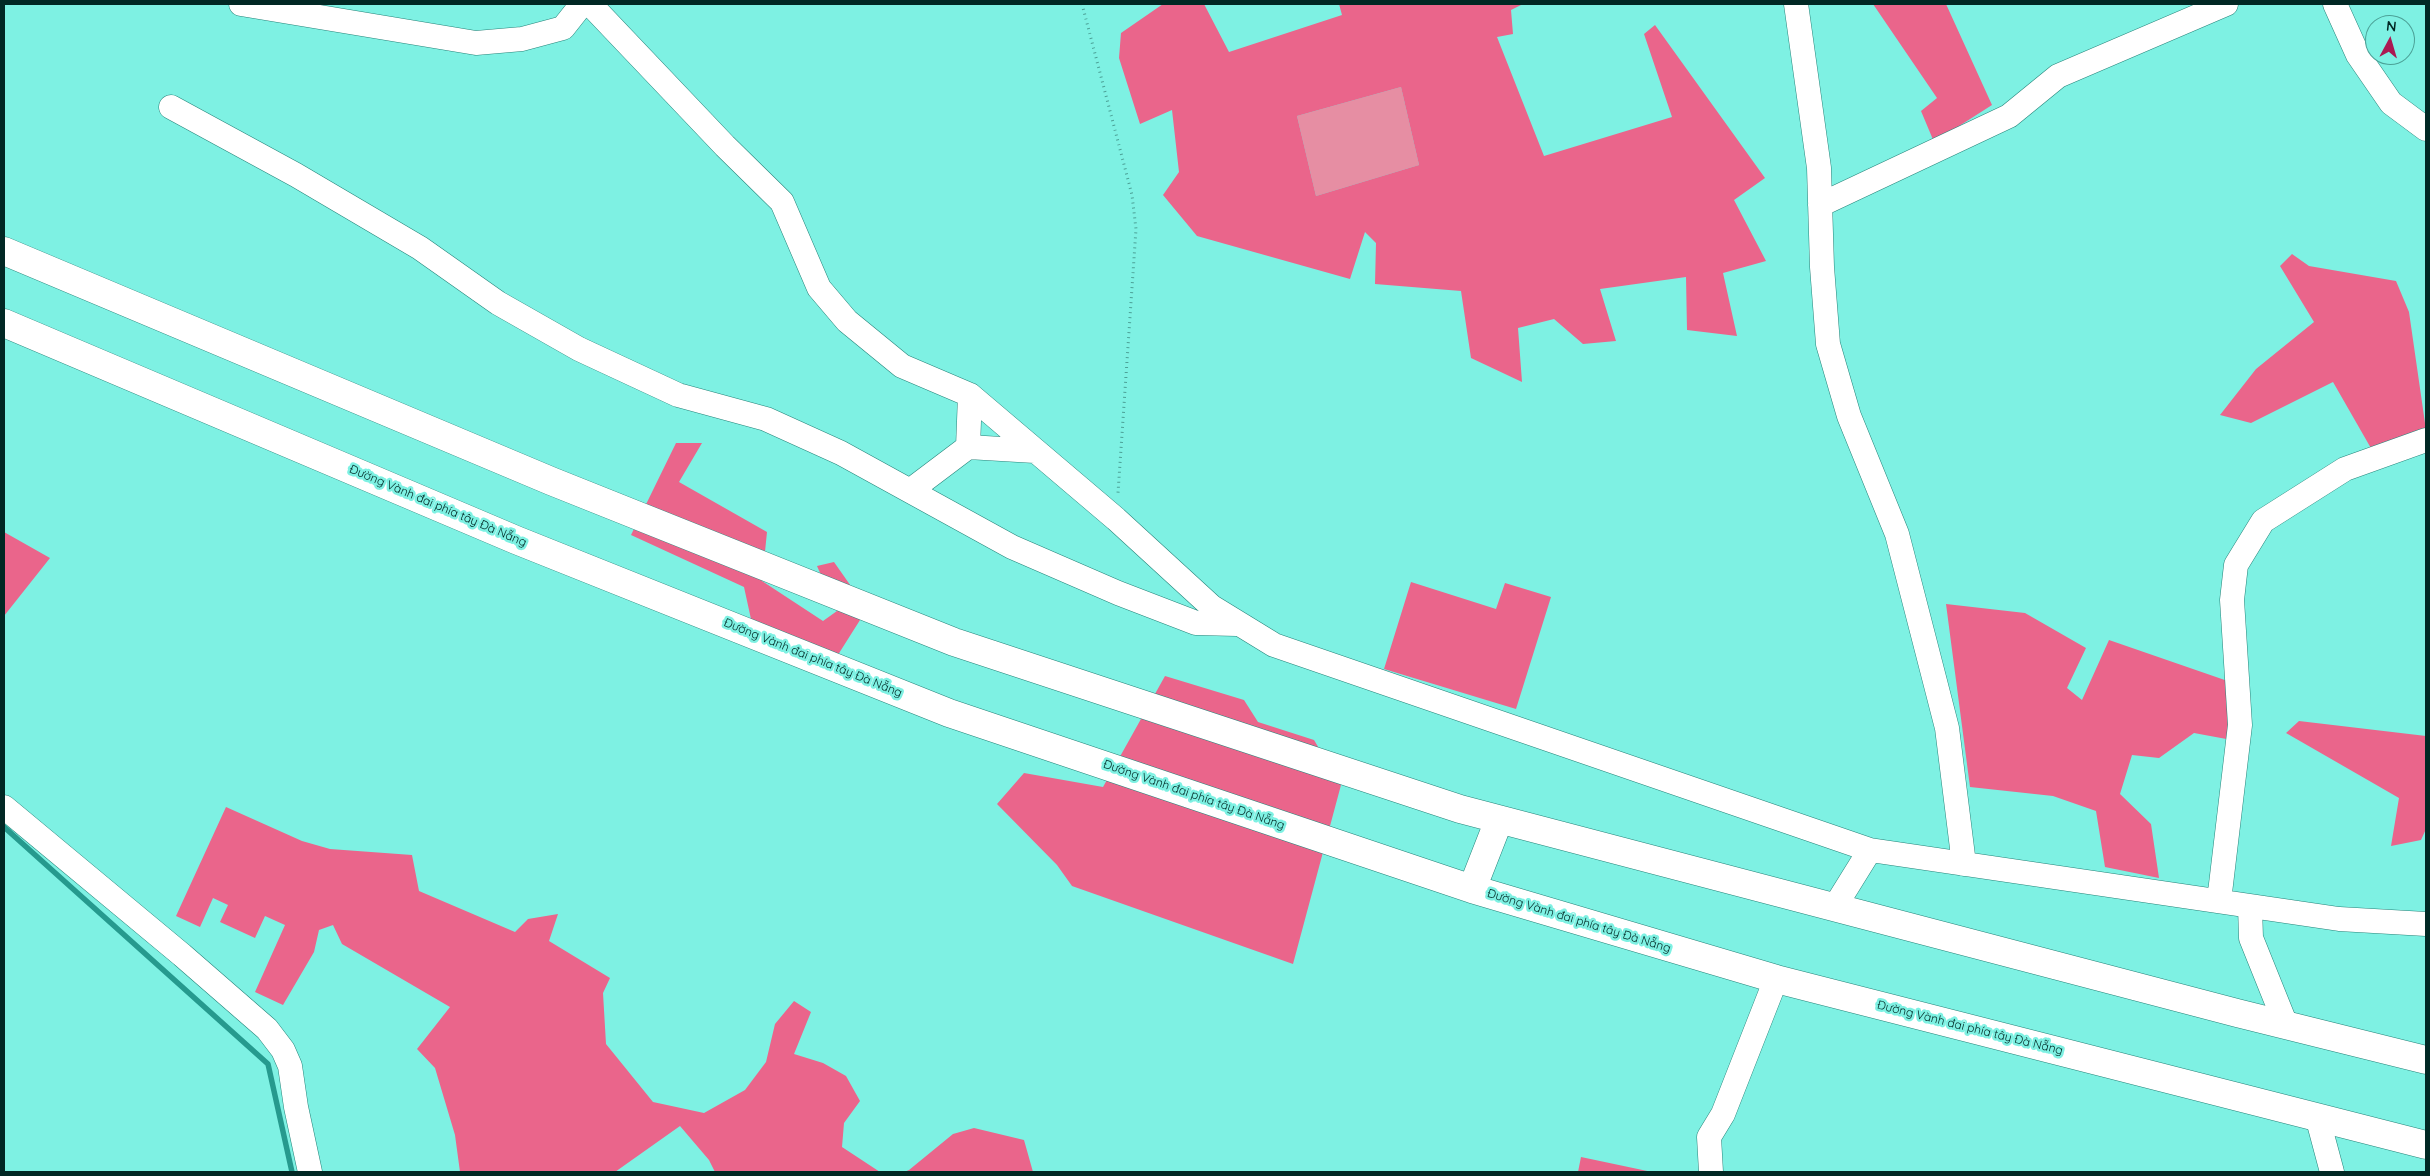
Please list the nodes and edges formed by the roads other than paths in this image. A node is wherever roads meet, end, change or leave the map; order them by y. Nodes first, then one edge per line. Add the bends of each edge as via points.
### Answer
1 (241, 4) edge
2 (582, 4) edge
3 (590, 4) edge
4 (1796, 4) edge
5 (2226, 4) edge
6 (2334, 4) edge
7 (170, 107) dead end
8 (2426, 129) edge
9 (1820, 205) junction
10 (4, 251) edge
11 (4, 322) edge
12 (970, 395) junction
13 (2426, 440) edge
14 (968, 447) junction
15 (1035, 450) junction
16 (911, 490) junction
17 (1239, 624) junction
18 (4, 807) edge
19 (1499, 820) junction
20 (1870, 850) junction
21 (1964, 864) junction
22 (1472, 889) junction
23 (2219, 901) junction
24 (2250, 906) junction
25 (1834, 908) junction
26 (2426, 924) edge
27 (1776, 979) junction
28 (2286, 1025) junction
29 (2426, 1060) edge
30 (2317, 1116) junction
31 (2426, 1145) edge
32 (310, 1172) edge
33 (1711, 1172) edge
34 (2332, 1172) edge

1 - 2 street via 476,43 522,39 563,28
3 - 12 street via 782,202 819,288 847,321 902,366
4 - 9 street via 1819,168
5 - 9 street via 2058,76 2009,116
6 - 8 street via 2358,55 2391,103
7 - 16 street via 296,175 420,248 498,303 579,349 678,395 766,419
9 - 21 street via 1828,344 1849,416 1897,534 1947,728
10 - 19 main road via 551,480 954,642
11 - 22 main road, Đường Vành đai phía tây Đà Nẵng via 516,540 949,713
12 - 14 street
12 - 15 street
13 - 23 street via 2344,469 2263,521 2236,565 2232,600 2240,726
14 - 15 street
14 - 16 street
15 - 17 street via 1212,607
16 - 17 street via 1012,547 1118,593 1196,623
17 - 20 street via 1274,645
18 - 32 street via 267,1029 283,1050 290,1066
19 - 22 main road
19 - 25 main road
20 - 21 street
20 - 25 street
21 - 23 street
22 - 27 main road, Đường Vành đai phía tây Đà Nẵng
23 - 24 street
24 - 26 street via 2339,919
24 - 28 street via 2251,938
25 - 28 main road
27 - 30 main road, Đường Vành đai phía tây Đà Nẵng
27 - 33 street via 1723,1114 1709,1137
28 - 29 main road
30 - 31 main road, Đường Vành đai phía tây Đà Nẵng
30 - 34 street

